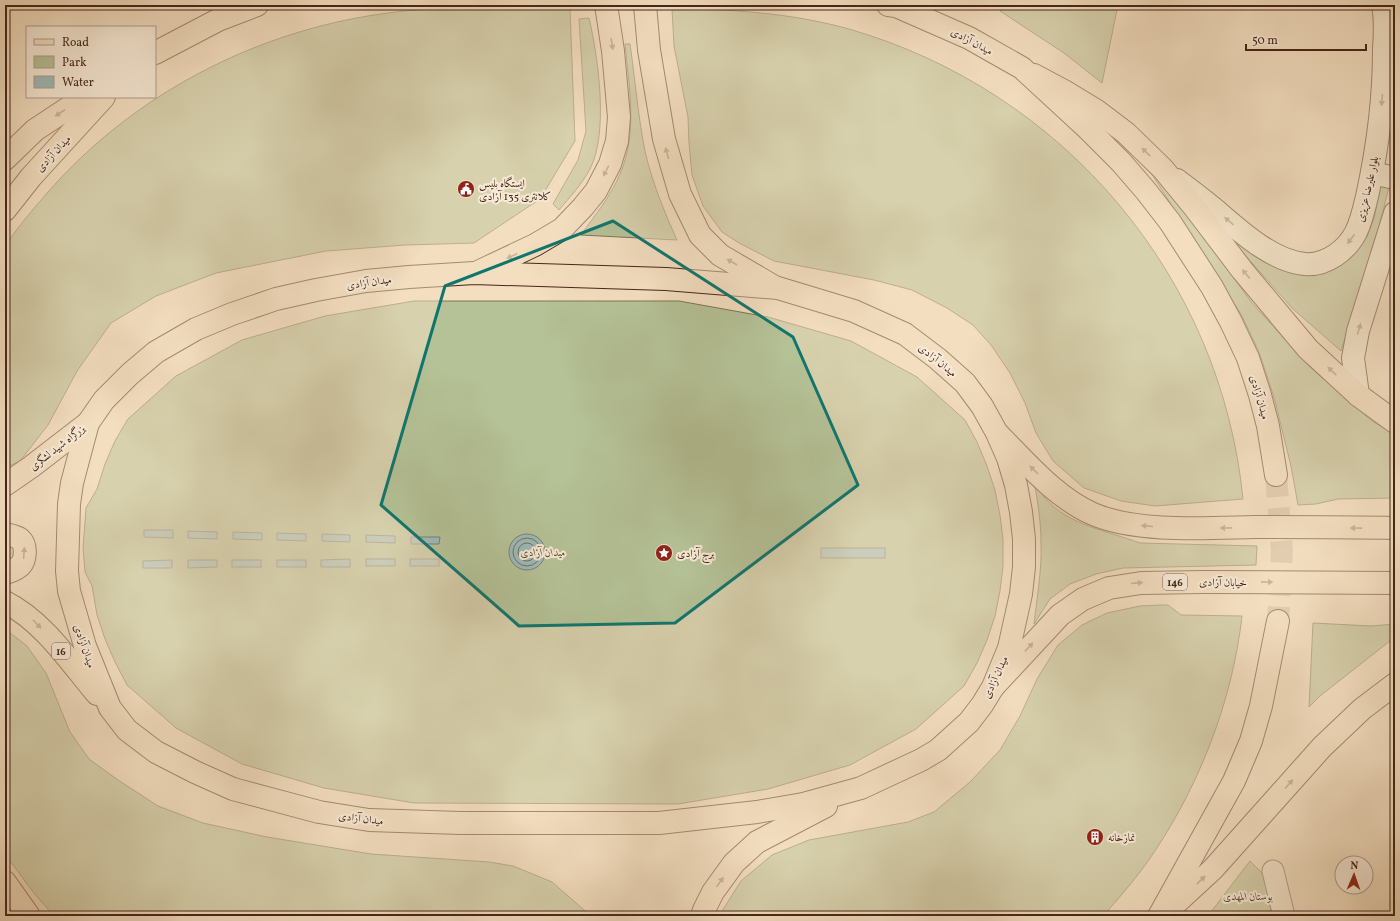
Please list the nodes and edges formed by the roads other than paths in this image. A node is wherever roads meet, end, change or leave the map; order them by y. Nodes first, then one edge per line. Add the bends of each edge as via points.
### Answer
1 (257, 5) edge
2 (606, 5) edge
3 (645, 5) edge
4 (892, 5) edge
5 (1383, 5) edge
6 (156, 52) edge
7 (1022, 68) junction
8 (83, 98) edge
9 (103, 98) edge
10 (5, 159) edge
11 (1163, 168) junction
12 (1372, 173) junction
13 (1395, 178) edge
14 (5, 210) edge
15 (1395, 213) edge
16 (474, 273) junction
17 (778, 288) junction
18 (1358, 395) junction
19 (1395, 422) edge
20 (88, 423) junction
21 (997, 433) junction
22 (1276, 475) tunnel mouth
23 (5, 485) edge
24 (1395, 528) edge
25 (5, 534) edge
26 (5, 573) edge
27 (1395, 583) edge
28 (5, 602) edge
29 (1278, 621) tunnel mouth
30 (1395, 684) edge
31 (993, 687) junction
32 (110, 708) junction
33 (861, 788) junction
34 (1273, 871) dead end
35 (5, 882) edge
36 (29, 916) edge
37 (702, 916) edge
38 (1161, 916) edge
39 (1284, 916) edge

1 - 6 main road via 218,20
2 -> 16 main road via 619,117 617,142 610,164 596,191 562,229 535,245
17 -> 3 main road via 720,255 700,235 680,194 664,139 649,50
4 - 7 main road, میدان آزادی via 970,38
5 -> 12 main road, بلوار علیرضا عزیزی via 1384,73
11 -> 7 main road via 1126,133 1097,111
7 - 22 main road, میدان آزادی via 1121,162 1170,222 1212,287 1248,358 1268,426
8 -> 10 main road via 35,130
9 - 14 main road, میدان آزادی via 31,177
12 -> 11 main road, بلوار علیرضا عزیزی via 1364,211 1356,233 1333,257 1320,263 1307,264 1286,260 1265,248
18 -> 11 main road via 1308,349 1242,270
12 - 13 main road
18 -> 15 main road via 1353,358 1358,331
16 - 17 main road, میدان آزادی via 666,279
16 - 20 main road, میدان آزادی via 409,277 316,290 276,299 232,314 196,329 156,352 104,400
17 - 21 main road, میدان آزادی via 854,311 905,334 966,383
18 - 19 main road
20 - 23 main road, بزرگراه شهید لشگری
20 - 32 main road, میدان آزادی via 69,504 67,571 76,620
24 -> 21 main road via 1186,528 1115,522 1074,504 1031,468
21 - 31 main road, میدان آزادی via 1016,485 1024,539 1024,567 1009,648
26 -> 25 main road via 21,565 25,548 22,540
31 -> 27 main road, خیابان آزادی / 146 via 1060,615 1083,599 1109,588 1141,583 1180,582
28 -> 32 main road, 16 via 34,621
29 - 38 main road via 1261,706 1251,741 1234,781
38 -> 30 main road via 1213,869 1322,747
31 - 33 main road, میدان آزادی via 969,722 938,750
32 - 33 main road, میدان آزادی via 127,730 156,752 233,790 319,812 369,820 460,824 659,823 757,812 803,804
37 -> 33 main road via 713,892 734,864 757,842
34 - 39 street
35 - 36 main road

